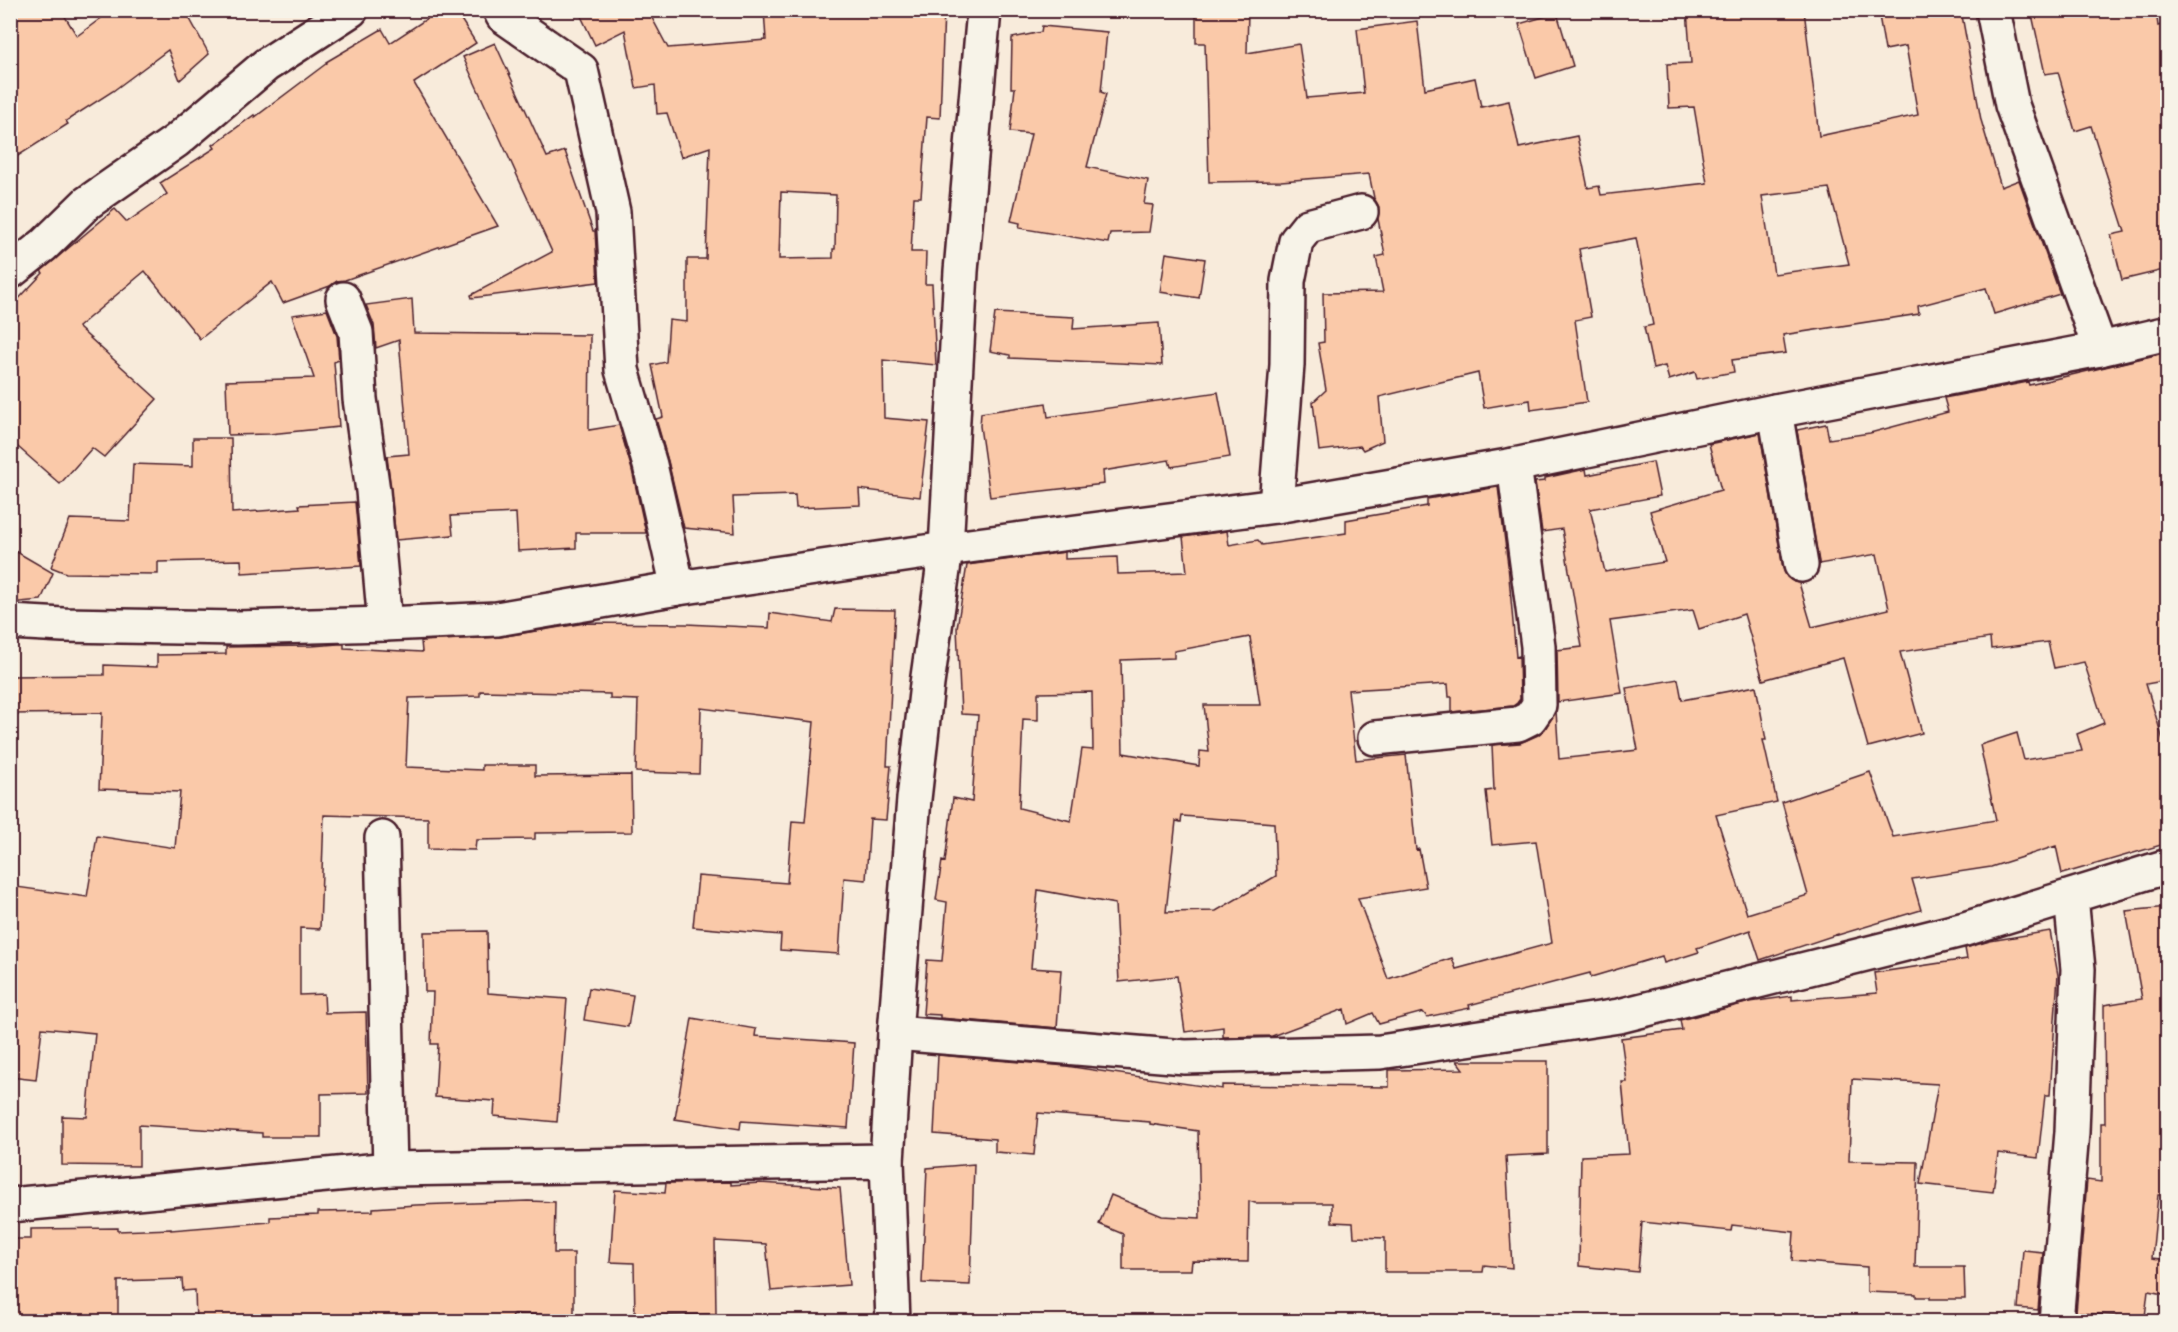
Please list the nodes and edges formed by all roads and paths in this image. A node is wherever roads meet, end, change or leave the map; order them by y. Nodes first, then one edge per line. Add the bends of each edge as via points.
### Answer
1 (351, 10) edge
2 (500, 10) edge
3 (984, 10) edge
4 (1993, 10) edge
5 (1361, 212) dead end
6 (10, 272) edge
7 (343, 298) dead end
8 (2168, 333) edge
9 (2100, 348) junction
10 (1775, 411) junction
11 (1514, 465) junction
12 (1276, 506) junction
13 (946, 549) junction
14 (1801, 565) dead end
15 (678, 588) junction
16 (10, 622) edge
17 (385, 624) junction
18 (1375, 738) dead end
19 (382, 838) dead end
20 (2168, 866) edge
21 (2071, 897) junction
22 (895, 1033) junction
23 (887, 1161) junction
24 (390, 1169) junction
25 (10, 1205) edge
26 (893, 1322) edge
27 (2056, 1322) edge

1 - 6 street via 266,65 176,141 87,203
2 - 15 street via 503,16 581,70 613,212 622,370 650,465
3 - 13 street via 961,272
4 - 9 street via 2012,105
5 - 12 street via 1308,226 1296,241 1288,280 1287,365
7 - 17 street via 356,332
8 - 9 street
9 - 10 street
10 - 11 street
10 - 14 street
11 - 12 street
11 - 18 street via 1538,646 1539,705 1530,718 1518,724
12 - 13 street
13 - 15 street
13 - 22 street via 916,787
15 - 17 street via 497,619
16 - 17 street via 237,628
19 - 24 street
20 - 21 street
21 - 22 street via 1965,929 1619,1016 1380,1052 1185,1057
21 - 27 street via 2078,969 2073,1132
22 - 23 street
23 - 24 street
23 - 26 street
24 - 25 street

